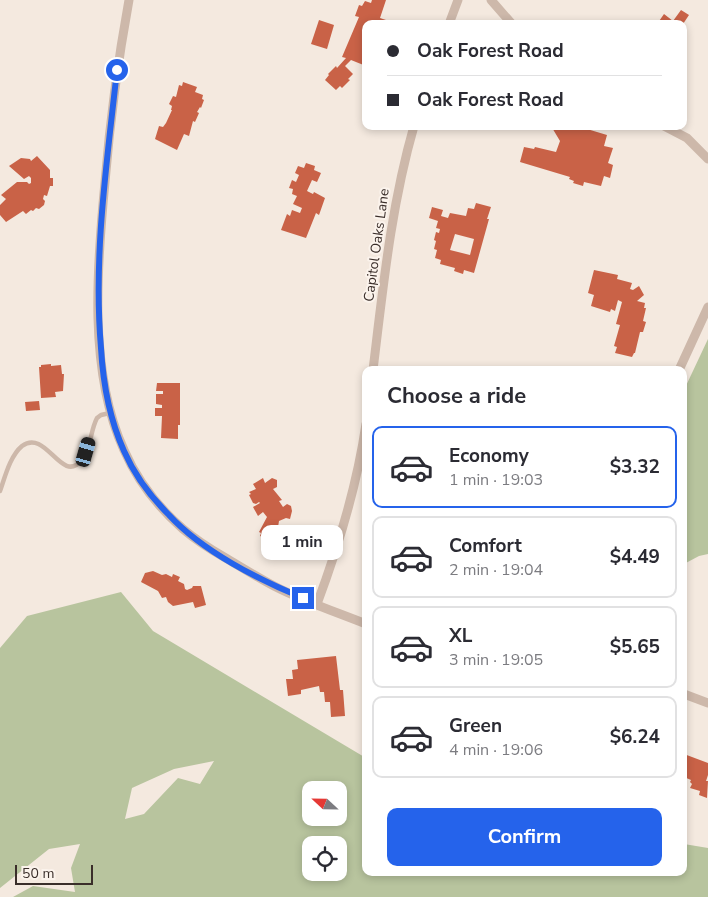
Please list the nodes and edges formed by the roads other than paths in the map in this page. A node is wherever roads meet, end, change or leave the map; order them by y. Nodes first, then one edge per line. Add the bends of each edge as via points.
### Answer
1 (129, 0) edge
2 (458, 0) edge
3 (491, 0) edge
4 (450, 20) edge
5 (508, 20) edge
6 (413, 130) edge
7 (672, 130) edge
8 (708, 159) edge
9 (708, 306) edge
10 (374, 366) edge
11 (681, 366) edge
12 (110, 413) junction
13 (362, 451) edge
14 (0, 491) edge
15 (317, 604) junction
16 (362, 622) edge
17 (687, 695) edge
18 (708, 703) edge

1 - 12 street via 119,51 98,250 98,314
2 - 4 street
3 - 5 street
6 - 10 street, Capitol Oaks Lane via 392,221
7 - 8 street via 688,138
9 - 11 street
12 - 14 lane via 97,418 83,459 75,466 62,464 38,444 22,446
12 - 15 street via 138,477 184,530 251,574
13 - 15 street via 336,554
15 - 16 street
17 - 18 street

